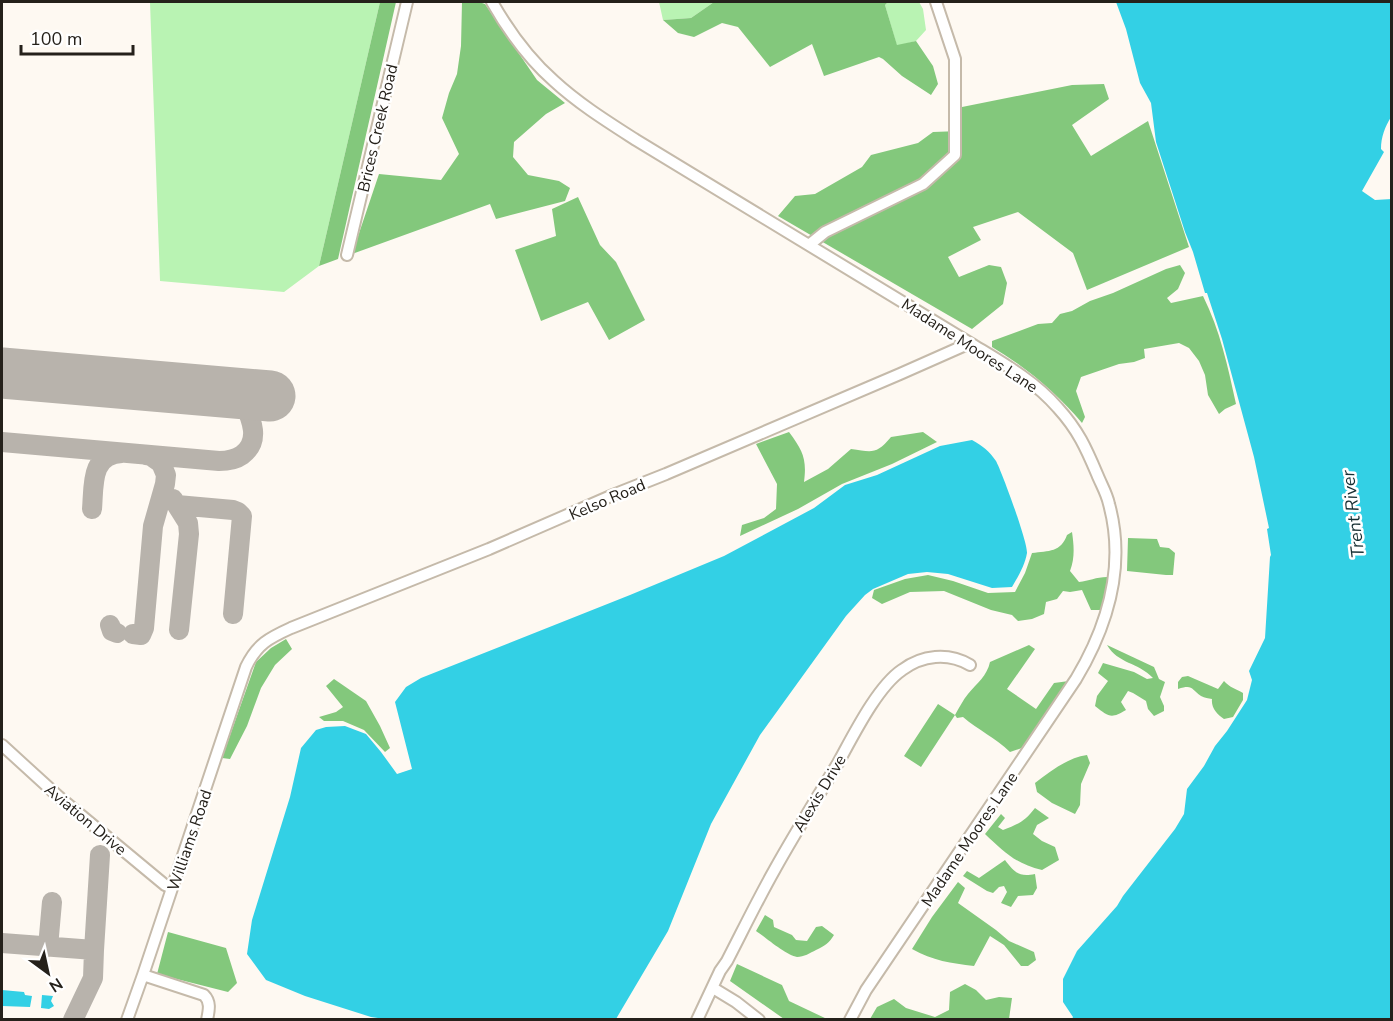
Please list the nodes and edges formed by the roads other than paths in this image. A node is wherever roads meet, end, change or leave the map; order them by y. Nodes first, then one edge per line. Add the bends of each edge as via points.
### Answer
1 (407, 2) edge
2 (492, 2) edge
3 (936, 2) edge
4 (809, 245) junction
5 (347, 255) dead end
6 (970, 343) junction
7 (250, 660) joint
8 (970, 665) dead end
9 (2, 745) edge
10 (172, 888) junction
11 (143, 975) junction
12 (713, 988) junction
13 (127, 1020) edge
14 (207, 1020) edge
15 (697, 1020) edge
16 (759, 1020) edge
17 (849, 1020) edge

1 - 5 street, Brices Creek Road
2 - 4 street, Madame Moores Lane via 540,67 585,106
3 - 4 street via 955,59 955,155 923,184 825,232
4 - 6 street, Madame Moores Lane
6 - 7 street, Kelso Road via 489,549 275,635 259,646
6 - 17 street, Madame Moores Lane via 1041,391 1084,442 1109,503 1115,558 1113,586 1103,625 1081,671
7 - 10 street, Williams Road
8 - 12 street, Alexis Drive via 944,656 930,658 903,669 886,684 775,868
9 - 10 street, Aviation Drive via 59,797
10 - 11 street, Williams Road
11 - 13 street, Williams Road
11 - 14 street via 204,995 209,1005
12 - 15 street, Alexis Drive
12 - 16 street

